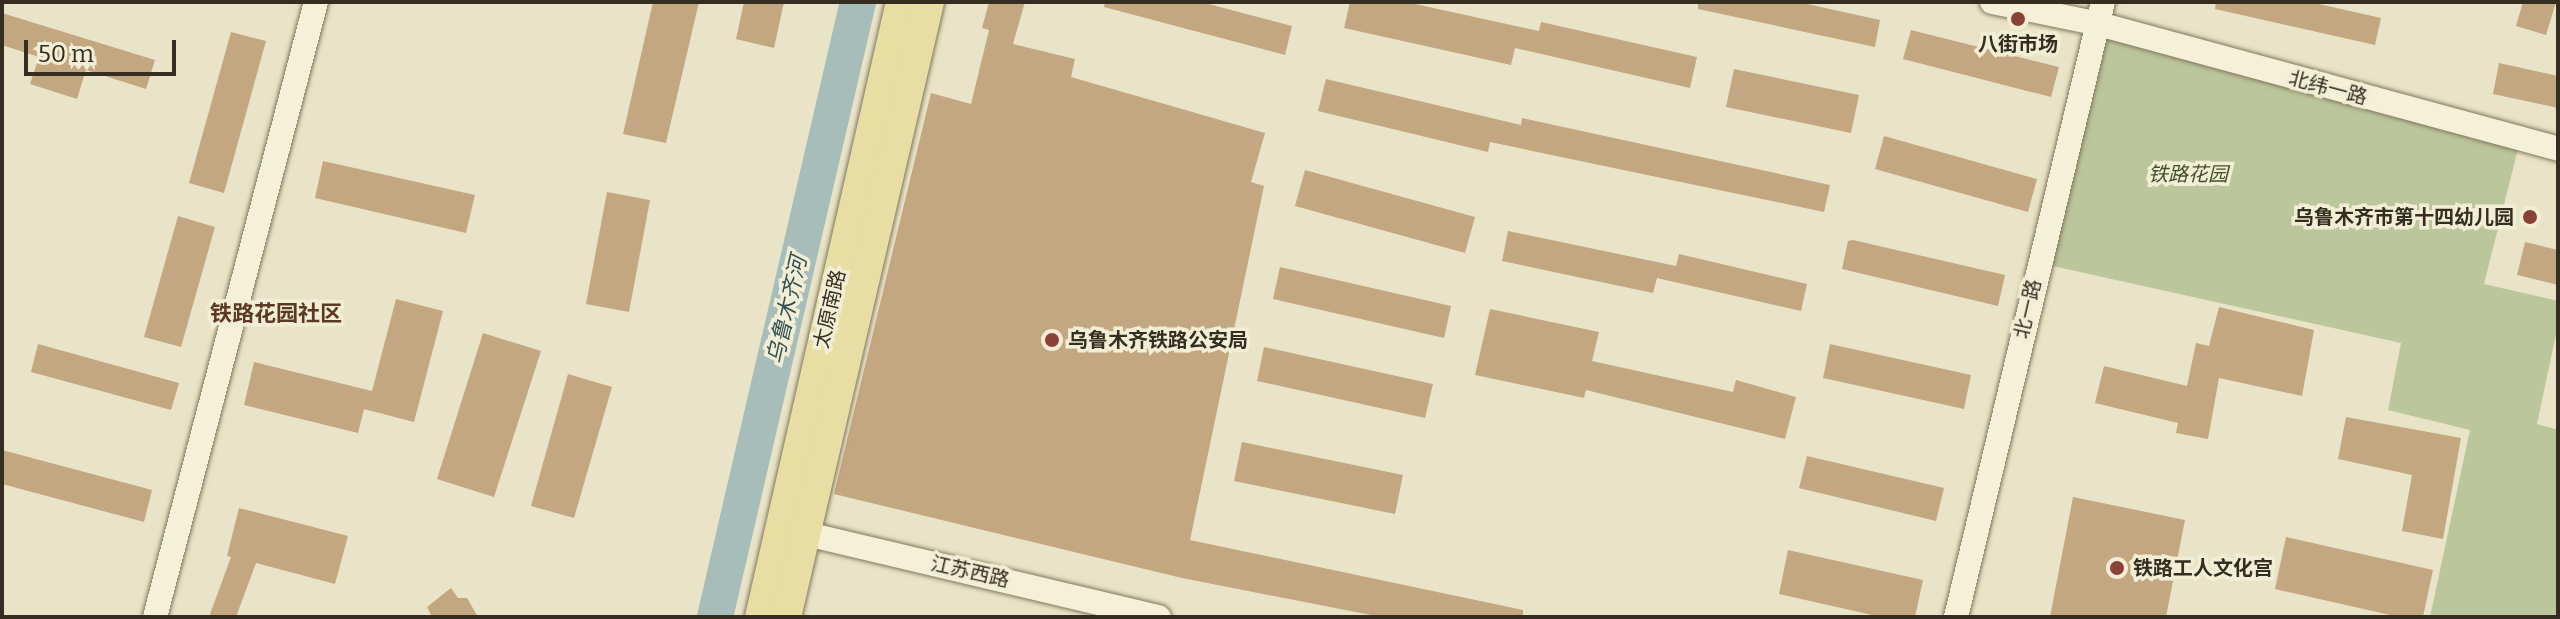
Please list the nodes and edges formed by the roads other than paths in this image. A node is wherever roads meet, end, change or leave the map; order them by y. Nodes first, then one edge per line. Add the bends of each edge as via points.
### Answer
1 (316, 2) edge
2 (901, 2) edge
3 (929, 2) edge
4 (1992, 2) edge
5 (2101, 13) edge
6 (2558, 149) edge
7 (793, 530) junction
8 (155, 617) edge
9 (760, 617) edge
10 (786, 617) edge
11 (1159, 617) edge
12 (1956, 617) edge

1 - 8 street
2 - 7 main road, 太原南路
3 - 7 main road
4 - 5 street, 北纬一路
5 - 6 street, 北纬一路
5 - 12 street, 北一路
7 - 9 main road, 太原南路
7 - 10 main road
7 - 11 street, 江苏西路

